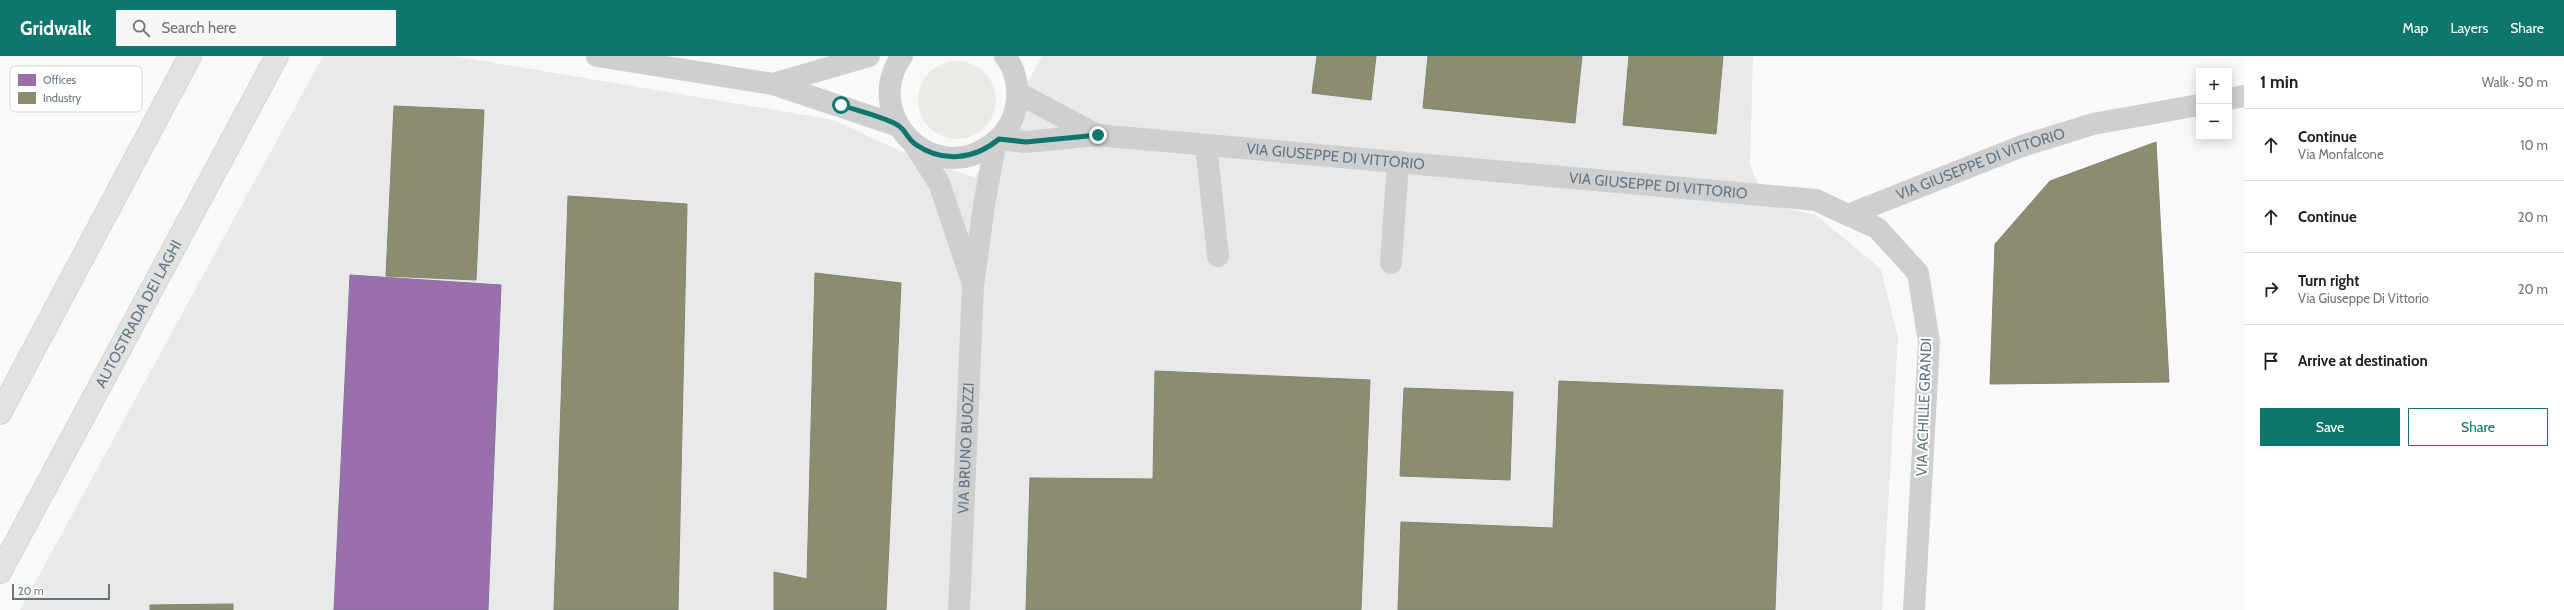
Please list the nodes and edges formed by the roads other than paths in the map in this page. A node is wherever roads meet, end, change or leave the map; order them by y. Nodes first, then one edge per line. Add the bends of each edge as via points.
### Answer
1 (190, 56) edge
2 (278, 56) edge
3 (597, 56) edge
4 (869, 56) edge
5 (902, 56) edge
6 (1004, 56) edge
7 (1022, 56) edge
8 (773, 84) junction
9 (1017, 87) junction
10 (2244, 96) edge
11 (2232, 98) edge
12 (2196, 106) edge
13 (899, 126) junction
14 (1098, 135) junction
15 (998, 140) junction
16 (913, 143) junction
17 (1206, 145) junction
18 (1398, 162) junction
19 (1848, 215) junction
20 (1218, 256) dead end
21 (1391, 263) dead end
22 (973, 286) junction
23 (0, 413) edge
24 (0, 572) edge
25 (959, 610) edge
26 (1914, 610) edge

1 - 23 highway
2 - 24 highway, AUTOSTRADA DEI LAGHI
3 - 8 street
4 - 8 street
5 - 13 street via 893,73 890,91 892,109
6 - 9 street
7 - 9 street
8 - 13 street
9 - 14 street, VIA GIUSEPPE DI VITTORIO
9 - 15 street via 1013,117
10 - 11 street
12 - 19 street, VIA GIUSEPPE DI VITTORIO via 2093,124 2036,141
13 - 16 street
14 - 15 street, VIA GIUSEPPE DI VITTORIO via 1026,142
14 - 17 street, VIA GIUSEPPE DI VITTORIO
15 - 16 street via 981,152 946,157 929,153
15 - 22 street, VIA BRUNO BUOZZI via 984,204
16 - 22 street, VIA BRUNO BUOZZI via 939,182
17 - 18 street, VIA GIUSEPPE DI VITTORIO
17 - 20 street
18 - 19 street, VIA GIUSEPPE DI VITTORIO via 1816,200
18 - 21 street
19 - 26 street, VIA ACHILLE GRANDI via 1877,228 1918,273 1929,342
22 - 25 street, VIA BRUNO BUOZZI

